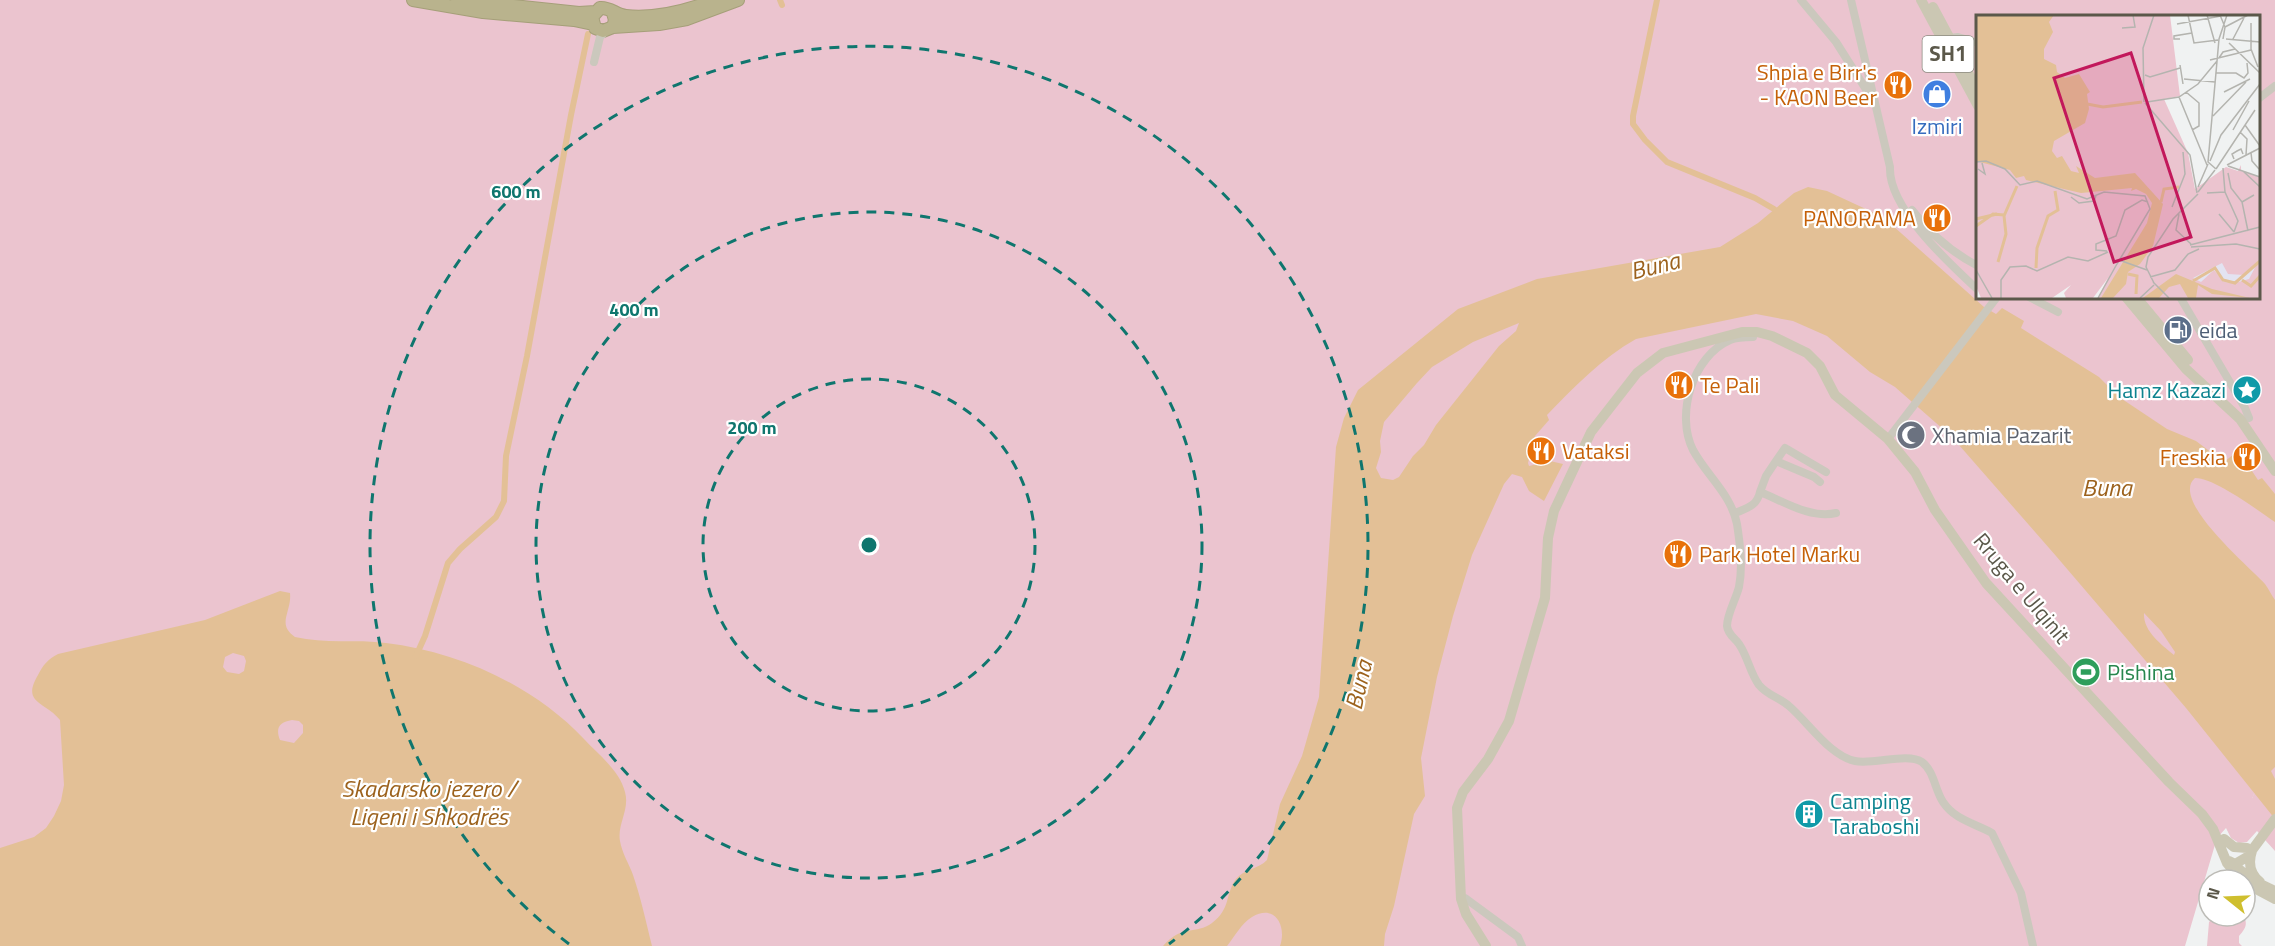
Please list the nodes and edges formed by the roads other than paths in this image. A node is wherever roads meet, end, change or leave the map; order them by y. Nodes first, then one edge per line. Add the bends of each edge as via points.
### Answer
1 (413, 0) edge
2 (457, 0) edge
3 (715, 0) edge
4 (738, 0) edge
5 (1801, 0) edge
6 (1851, 0) edge
7 (1921, 0) edge
8 (1929, 0) edge
9 (603, 18) edge
10 (1950, 38) junction
11 (1976, 42) edge
12 (594, 62) dead end
13 (2275, 86) edge
14 (1976, 87) edge
15 (2260, 98) edge
16 (1873, 101) junction
17 (1976, 102) edge
18 (1890, 172) junction
19 (1976, 265) edge
20 (1976, 288) edge
21 (1991, 298) edge
22 (2031, 298) edge
23 (2127, 298) edge
24 (2137, 298) edge
25 (2181, 298) edge
26 (2058, 312) dead end
27 (1762, 333) junction
28 (2198, 376) junction
29 (2249, 418) junction
30 (1888, 439) junction
31 (2275, 458) edge
32 (1776, 461) junction
33 (2275, 471) edge
34 (1826, 472) dead end
35 (1821, 482) dead end
36 (1760, 492) junction
37 (1735, 513) junction
38 (1836, 513) dead end
39 (2192, 803) junction
40 (2275, 819) edge
41 (2224, 839) junction
42 (2250, 849) junction
43 (2233, 868) edge
44 (2235, 868) edge
45 (2240, 868) edge
46 (2257, 882) edge
47 (2262, 885) junction
48 (2257, 889) edge
49 (2275, 891) edge
50 (1461, 898) junction
51 (2275, 899) edge
52 (1486, 946) edge
53 (1522, 946) edge
54 (2033, 946) edge

1 - 9 highway via 483,12 574,20
2 - 9 highway
3 - 9 highway via 669,14
4 - 9 highway via 687,19
5 - 16 street via 1836,42
6 - 16 street
7 - 17 main road, SH1
8 - 10 main road, SH1
9 - 12 street
10 - 11 street
10 - 14 main road, SH1
13 - 15 street
16 - 18 street
18 - 19 street via 1929,231
18 - 20 street via 1895,192 1927,240
21 - 30 street
22 - 26 street
23 - 28 main road
24 - 28 main road
25 - 29 street
27 - 30 main road, Rruga e Ulqinit via 1812,357 1835,394
27 - 37 street via 1728,341 1708,358 1700,366 1686,408 1693,450
27 - 50 main road via 1735,333 1657,356 1629,382 1588,436 1552,516 1545,598 1509,721 1458,803
28 - 29 main road
28 - 33 main road via 2240,419
29 - 31 main road
30 - 39 main road, Rruga e Ulqinit via 1915,472 1935,510 1986,583
32 - 34 street via 1785,448
32 - 35 street
32 - 36 street
36 - 37 street via 1753,506
36 - 38 street via 1809,513
37 - 54 street via 1741,570 1727,626 1755,679 1847,759 1868,762 1912,758 1925,764 1950,812 1992,833 2022,893
39 - 41 main road, Rruga e Ulqinit via 2213,818
39 - 43 main road, Rruga e Ulqinit via 2211,826
40 - 42 main road
41 - 42 main road via 2234,847
41 - 44 main road, Rruga e Ulqinit
42 - 45 main road
42 - 47 main road via 2252,872
46 - 47 main road, Rruga e Ulqinit
47 - 49 main road, Rruga e Ulqinit
48 - 51 main road
50 - 52 main road
50 - 53 street via 1513,933

